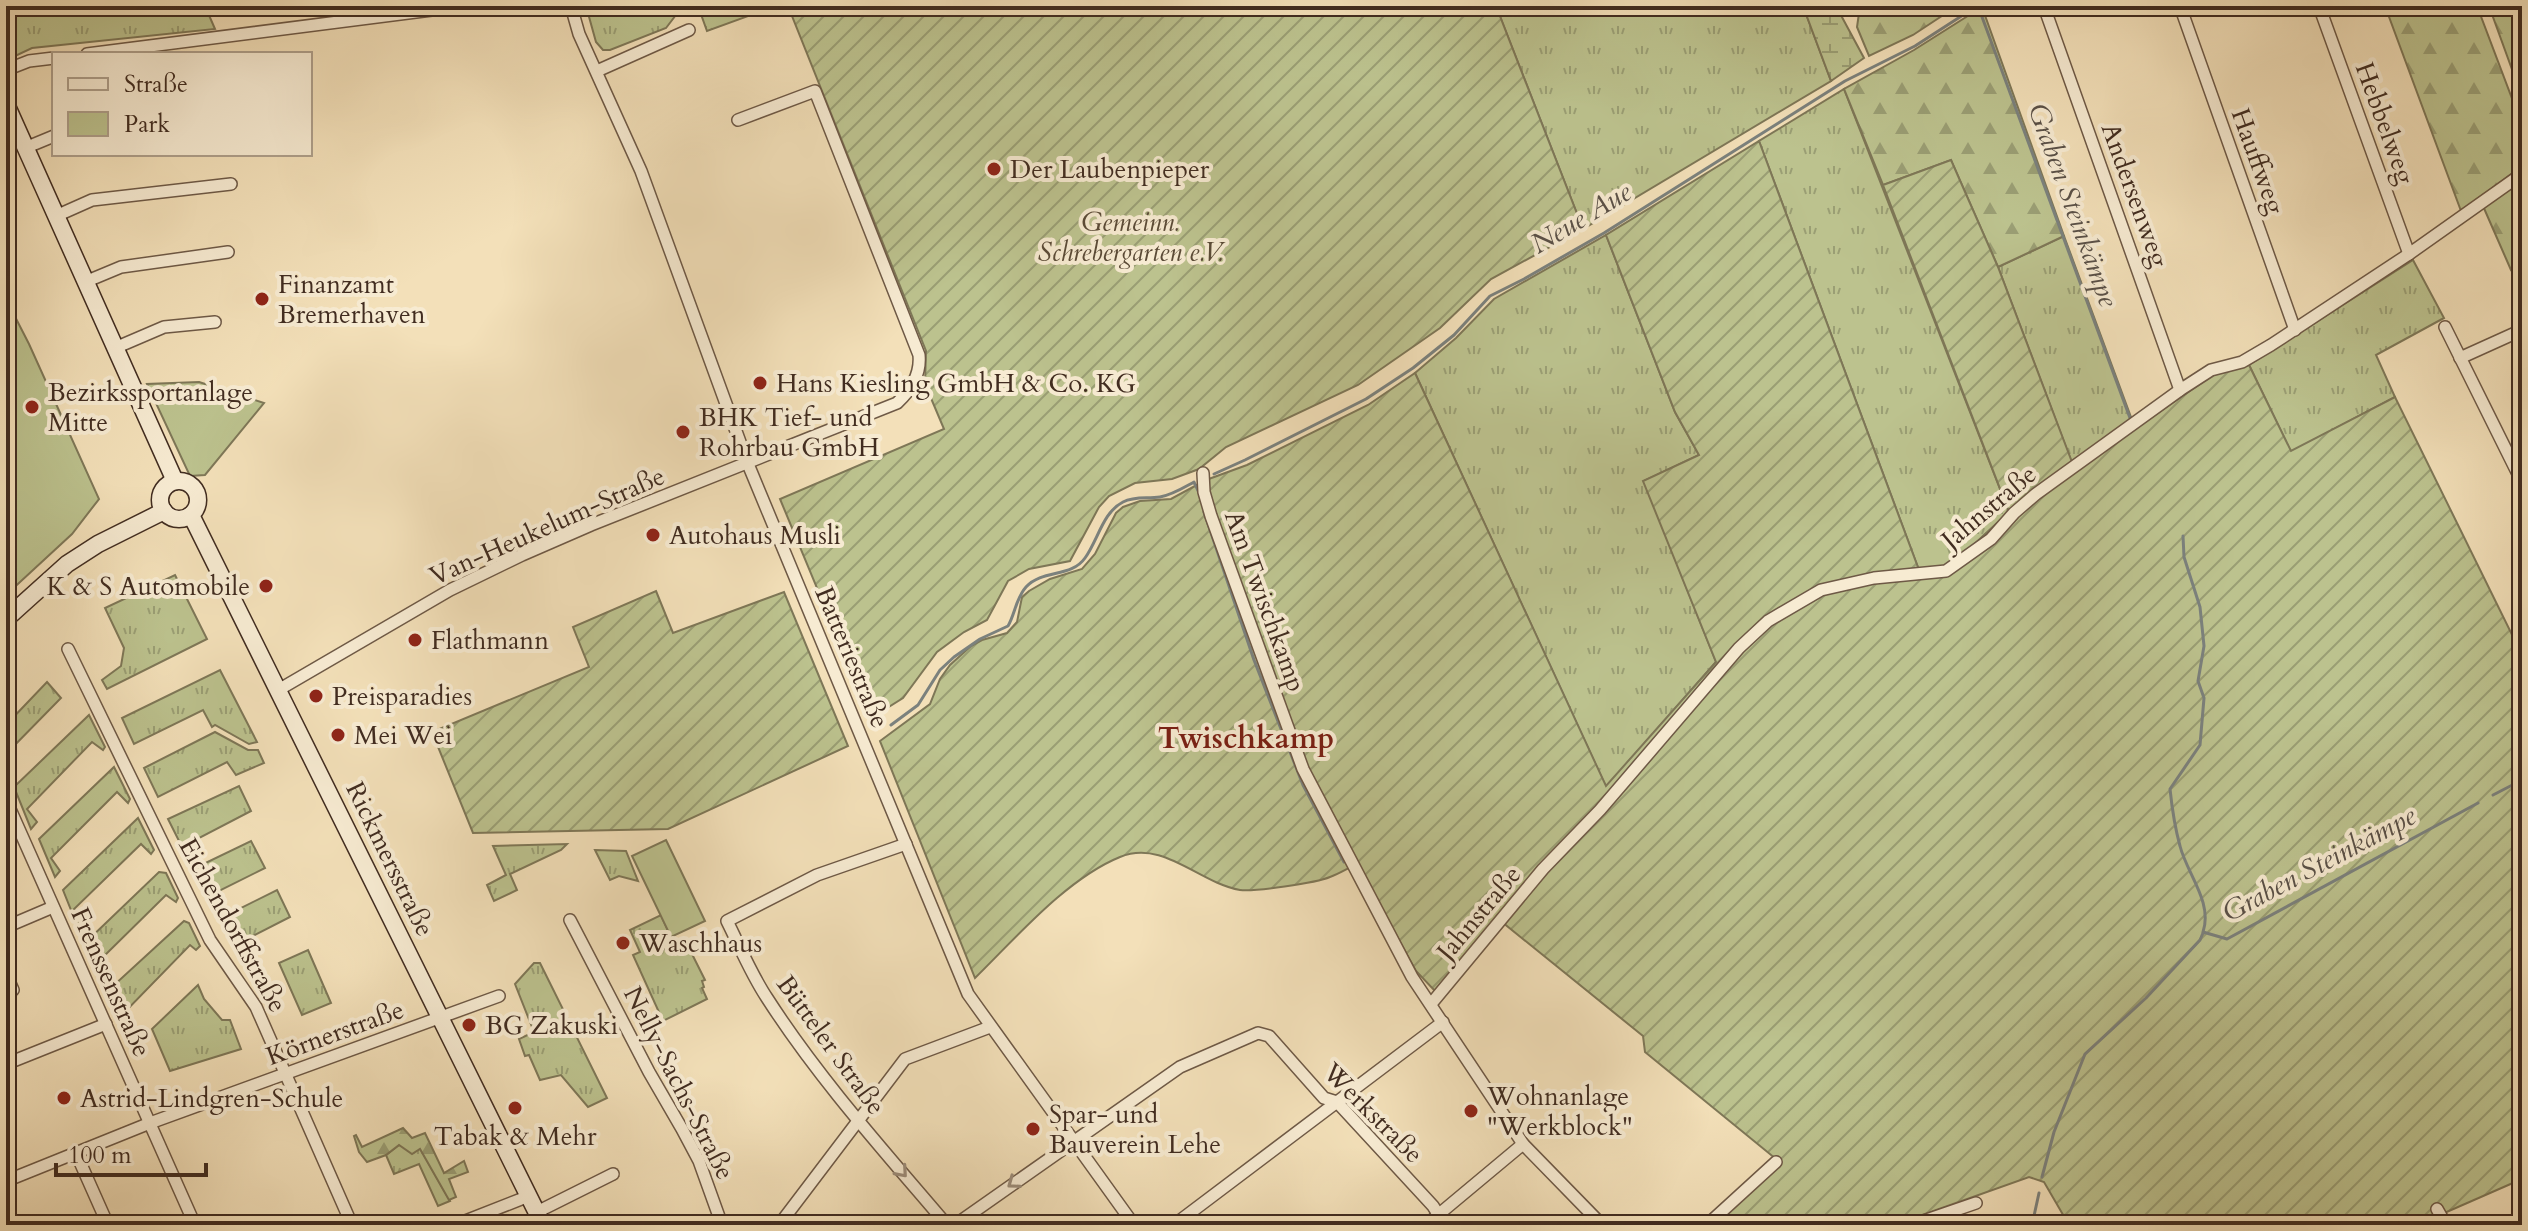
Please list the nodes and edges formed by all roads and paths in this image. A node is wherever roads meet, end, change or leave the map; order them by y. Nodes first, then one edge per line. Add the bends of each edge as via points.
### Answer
1 (463, 6) edge
2 (571, 6) edge
3 (2180, 6) edge
4 (2319, 6) edge
5 (2047, 15) dead end
6 (689, 30) dead end
7 (103, 52) edge
8 (52, 58) edge
9 (6, 70) edge
10 (597, 71) junction
11 (6, 104) edge
12 (738, 120) dead end
13 (52, 137) edge
14 (25, 148) junction
15 (2522, 174) edge
16 (231, 184) dead end
17 (56, 216) junction
18 (228, 252) dead end
19 (2409, 254) junction
20 (85, 282) junction
21 (215, 322) dead end
22 (2445, 327) dead end
23 (2295, 330) junction
24 (2522, 330) edge
25 (115, 348) junction
26 (2460, 358) junction
27 (2180, 390) junction
28 (748, 464) junction
29 (1203, 473) dead end
30 (2522, 480) edge
31 (175, 481) junction
32 (164, 511) junction
33 (191, 515) junction
34 (6, 619) edge
35 (68, 649) dead end
36 (280, 689) junction
37 (6, 800) edge
38 (906, 844) junction
39 (53, 907) junction
40 (570, 920) dead end
41 (6, 927) edge
42 (6, 974) edge
43 (6, 993) edge
44 (499, 996) dead end
45 (1431, 1004) junction
46 (442, 1018) junction
47 (1443, 1022) junction
48 (106, 1024) junction
49 (990, 1027) junction
50 (6, 1064) edge
51 (286, 1074) junction
52 (1337, 1102) junction
53 (857, 1120) junction
54 (150, 1123) junction
55 (1072, 1140) junction
56 (1523, 1144) junction
57 (76, 1153) junction
58 (1776, 1162) dead end
59 (613, 1174) dead end
60 (6, 1181) edge
61 (529, 1196) junction
62 (1976, 1203) dead end
63 (2437, 1209) dead end
64 (6, 1210) edge
65 (540, 1218) edge
66 (1442, 1220) edge
67 (12, 1225) edge
68 (108, 1225) edge
69 (195, 1225) edge
70 (352, 1225) edge
71 (455, 1225) edge
72 (722, 1225) edge
73 (779, 1225) edge
74 (947, 1225) edge
75 (955, 1225) edge
76 (1134, 1225) edge
77 (1174, 1225) edge
78 (1426, 1225) edge
79 (1602, 1225) edge
80 (1707, 1225) edge
81 (1912, 1225) edge
82 (2446, 1225) edge

1 - 7 street
2 - 10 street, Batteriestraße
3 - 23 street, Hauffweg
4 - 19 street, Hebbelweg
5 - 27 street, Andersenweg
6 - 10 street
8 - 9 street
10 - 28 street, Batteriestraße via 641,171
11 - 14 main road, Rickmersstraße
12 - 28 street, Van-Heukelum-Straße via 815,91 920,363 914,385 897,403
13 - 14 street
14 - 17 main road, Rickmersstraße
15 - 19 street, Jahnstraße
16 - 17 street via 92,200
17 - 20 main road, Rickmersstraße
18 - 20 street via 121,267
19 - 23 street, Jahnstraße
20 - 25 main road, Rickmersstraße
21 - 25 street via 164,327
22 - 26 street
23 - 27 street, Jahnstraße
24 - 26 street
25 - 31 main road, Rickmersstraße
26 - 30 street
27 - 45 street, Jahnstraße via 2036,494 1991,539 1946,571 1821,590 1768,621 1543,869
28 - 36 street, Van-Heukelum-Straße via 493,569
28 - 38 street, Batteriestraße
29 - 45 street, Am Twischkamp via 1211,516 1303,769
31 - 32 main road via 161,493
31 - 33 main road, Rickmersstraße via 196,491 198,503
32 - 33 main road via 176,519
32 - 34 main road via 67,564
33 - 36 main road, Rickmersstraße
35 - 51 street, Eichendorffstraße via 210,940 256,1007
36 - 46 main road, Rickmersstraße
37 - 39 street, Frenssenstraße
38 - 49 street, Batteriestraße via 968,994
38 - 53 street, Bütteler Straße via 817,875 727,921 766,997
39 - 41 street
39 - 48 street, Frenssenstraße
40 - 72 street, Nelly-Sachs-Straße via 699,1161
42 - 43 street via 13,990
44 - 46 street, Körnerstraße
45 - 47 street, Am Twischkamp
46 - 51 street, Körnerstraße
46 - 61 main road, Rickmersstraße
47 - 52 street
47 - 56 street, Am Twischkamp
48 - 50 street
48 - 54 street, Frenssenstraße
49 - 53 street via 905,1059
49 - 55 street, Batteriestraße
51 - 54 street, Körnerstraße
51 - 70 street, Eichendorffstraße
52 - 55 street, Werkstraße via 1324,1098 1266,1034 1252,1035 1180,1067
52 - 66 street, Werkstraße
52 - 77 street
53 - 73 street
53 -> 74 street, Bütteler Straße
54 - 57 street, Körnerstraße
54 - 69 street, Frenssenstraße
55 -> 75 street
55 - 76 street, Batteriestraße
56 - 66 street
56 - 79 street, Am Twischkamp
57 - 60 street, Körnerstraße
57 - 68 street
58 - 80 street
59 - 65 street
61 - 65 main road, Rickmersstraße
61 - 71 street
62 - 81 street
63 - 82 street
64 - 67 street
66 - 78 street

